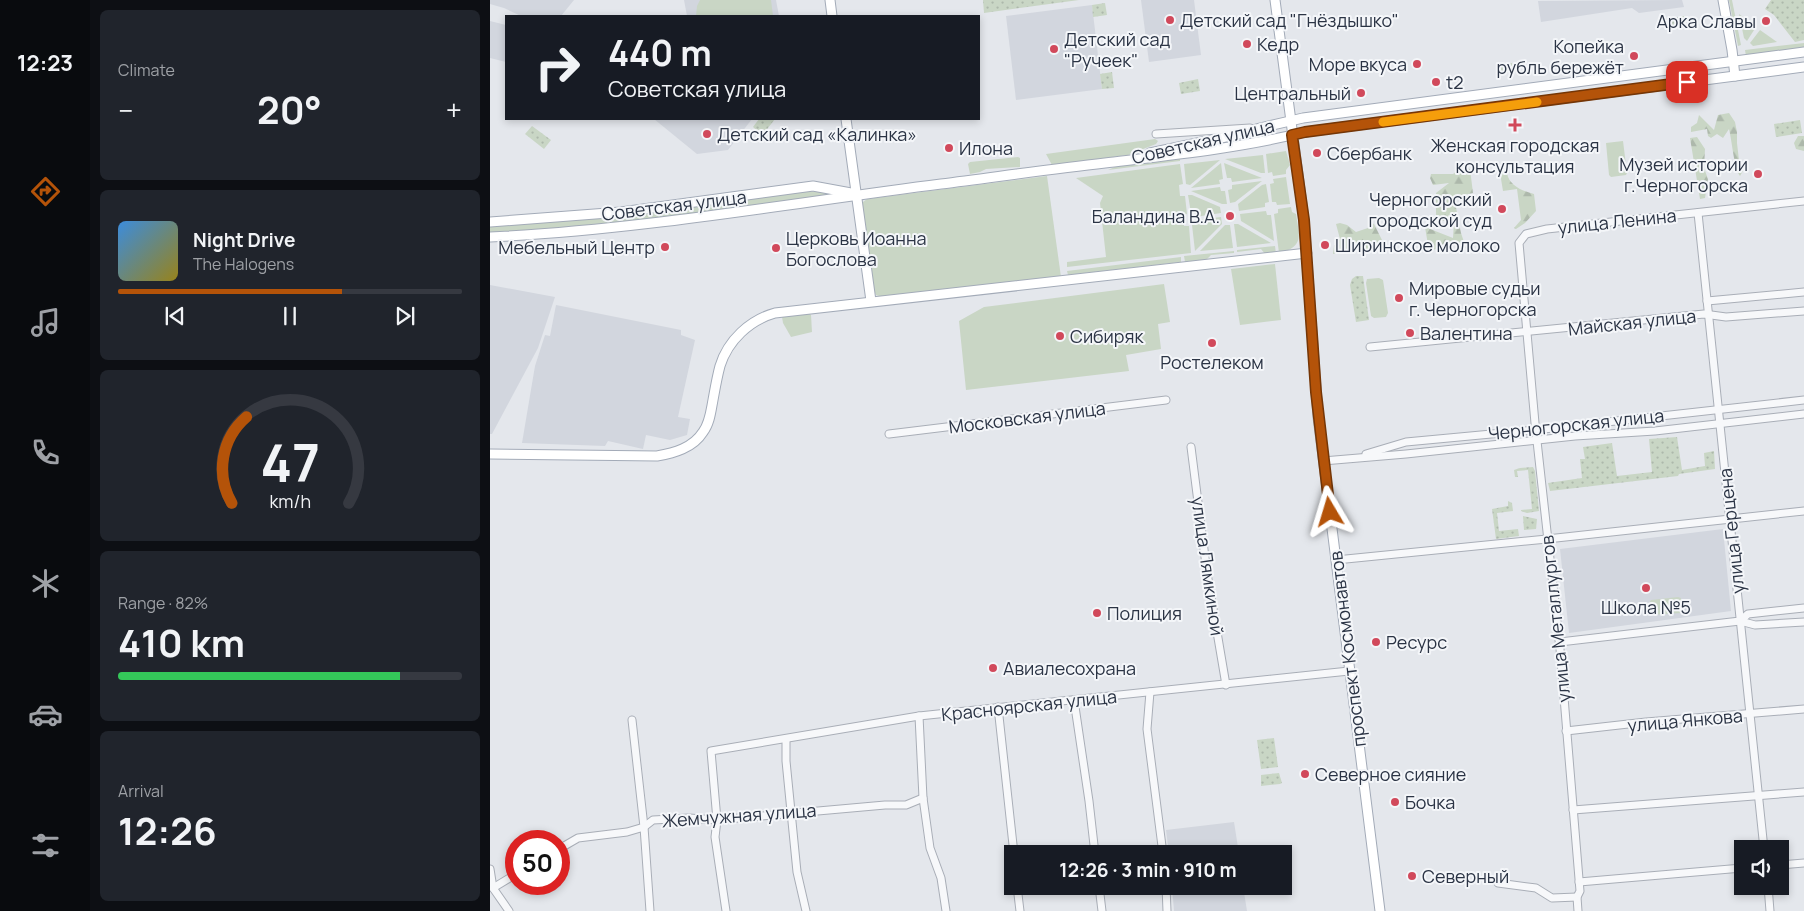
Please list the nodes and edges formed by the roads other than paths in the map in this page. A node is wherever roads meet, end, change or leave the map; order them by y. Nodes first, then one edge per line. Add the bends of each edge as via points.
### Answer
1 (830, 0) edge
2 (1274, 0) edge
3 (1723, 0) edge
4 (832, 15) edge
5 (1804, 52) edge
6 (1733, 61) junction
7 (1804, 67) edge
8 (1735, 76) junction
9 (846, 120) edge
10 (1291, 121) junction
11 (1260, 128) junction
12 (1156, 134) dead end
13 (1292, 135) junction
14 (1108, 162) junction
15 (856, 195) junction
16 (1804, 200) edge
17 (1698, 213) junction
18 (490, 222) edge
19 (490, 236) edge
20 (1307, 253) junction
21 (1804, 292) edge
22 (1707, 301) junction
23 (871, 302) junction
24 (1804, 311) edge
25 (1709, 314) junction
26 (1526, 329) junction
27 (1370, 347) dead end
28 (1166, 400) dead end
29 (1804, 400) edge
30 (1719, 409) junction
31 (1804, 414) edge
32 (1720, 423) junction
33 (1536, 430) junction
34 (889, 434) dead end
35 (1537, 440) junction
36 (1191, 446) dead end
37 (490, 454) edge
38 (1351, 458) junction
39 (1324, 461) junction
40 (1804, 511) edge
41 (1729, 518) junction
42 (1547, 539) junction
43 (1336, 560) junction
44 (1804, 608) edge
45 (1740, 621) junction
46 (1804, 622) edge
47 (1560, 642) junction
48 (1350, 671) junction
49 (1226, 684) junction
50 (1150, 692) junction
51 (1074, 700) junction
52 (998, 707) junction
53 (1804, 709) edge
54 (1750, 714) junction
55 (919, 716) junction
56 (632, 720) dead end
57 (1566, 731) junction
58 (786, 739) junction
59 (1804, 792) edge
60 (1758, 796) junction
61 (923, 798) junction
62 (1572, 810) junction
63 (791, 812) junction
64 (717, 820) junction
65 (644, 827) junction
66 (1763, 840) edge
67 (570, 843) edge
68 (1013, 845) edge
69 (1094, 845) edge
70 (1162, 845) edge
71 (1804, 863) edge
72 (1789, 864) edge
73 (490, 869) edge
74 (1734, 869) edge
75 (505, 881) edge
76 (1579, 882) junction
77 (1498, 883) dead end
78 (493, 888) junction
79 (1018, 895) edge
80 (1100, 895) edge
81 (1166, 895) edge
82 (1769, 895) edge
83 (1576, 897) junction
84 (509, 911) edge
85 (650, 911) edge
86 (726, 911) edge
87 (806, 911) edge
88 (946, 911) edge
89 (1020, 911) edge
90 (1102, 911) edge
91 (1167, 911) edge
92 (1380, 911) edge
93 (1578, 911) edge
94 (1770, 911) edge

1 - 4 main road
2 - 10 main road, проспект Космонавтов
3 - 6 main road
5 - 6 main road, Советская улица
6 - 8 main road
6 - 10 main road, Советская улица
7 - 8 main road, Советская улица
8 - 13 main road, Советская улица
9 - 15 main road
10 - 11 main road, Советская улица
10 - 13 main road, проспект Космонавтов
11 - 12 street
11 - 14 main road, Советская улица
13 - 14 main road, Советская улица via 1263,142
13 - 20 main road, проспект Космонавтов
14 - 15 main road, Советская улица
15 - 18 main road, Советская улица via 813,186 621,212
15 - 19 main road, Советская улица via 610,228
15 - 23 main road
16 - 17 street, улица Ленина
17 - 22 street, улица Герцена
17 - 26 street, улица Ленина via 1576,225 1526,234 1521,238 1519,248
20 - 23 main road
20 - 39 main road, проспект Космонавтов
21 - 22 street, Майская улица
22 - 25 street, улица Герцена
23 - 37 main road via 775,313 754,321 733,342 720,365 704,432 683,449 657,456
24 - 25 street, Майская улица via 1726,317
25 - 26 street, Майская улица
25 - 30 street, улица Герцена
26 - 27 street, Майская улица
26 - 33 street, улица Металлургов
28 - 34 street, Московская улица
29 - 30 street, Черногорская улица
30 - 32 street, улица Герцена
30 - 33 street, Черногорская улица
31 - 32 street, Черногорская улица
32 - 35 street, Черногорская улица
32 - 41 street, улица Герцена
33 - 35 street, улица Металлургов
33 - 38 street, Черногорская улица via 1406,442
35 - 38 street, Черногорская улица
35 - 42 street, улица Металлургов
36 - 49 street, улица Лямкиной via 1207,572
38 - 39 street, Черногорская улица
39 - 43 main road, проспект Космонавтов
40 - 41 street
41 - 42 street
41 - 45 street, улица Герцена
42 - 43 street
42 - 47 street, улица Металлургов
43 - 48 main road, проспект Космонавтов
44 - 45 street via 1748,614
45 - 46 street via 1755,626
45 - 47 street
45 - 54 street, улица Герцена
47 - 57 street, улица Металлургов
48 - 49 street, Красноярская улица
48 - 92 main road, проспект Космонавтов
49 - 50 street, Красноярская улица
50 - 51 street, Красноярская улица
50 - 70 street via 1147,729
51 - 52 street, Красноярская улица
51 - 69 street
52 - 55 street, Красноярская улица
52 - 68 street
53 - 54 street, улица Янкова
54 - 57 street, улица Янкова
54 - 60 street, улица Герцена
55 - 58 street, Красноярская улица
55 - 61 street
56 - 65 street
57 - 62 street, улица Металлургов
58 - 63 street
58 - 64 street, Красноярская улица via 710,751
59 - 60 street
60 - 62 street
60 - 66 street, улица Герцена
61 - 63 street, Жемчужная улица via 906,805
61 - 88 street via 930,848 941,878
62 - 76 street, улица Металлургов
63 - 64 street, Жемчужная улица
63 - 87 street via 797,872
64 - 65 street, Жемчужная улица via 653,820
64 - 86 street via 715,837
65 - 67 street, Жемчужная улица via 578,838
65 - 85 street
71 - 72 street
73 - 78 street
74 - 76 street
75 - 78 street
76 - 83 street, улица Металлургов via 1580,891
77 - 83 street via 1536,888 1552,898
78 - 84 street
79 - 89 street
80 - 90 street
81 - 91 street
82 - 94 street
83 - 93 street, улица Металлургов

